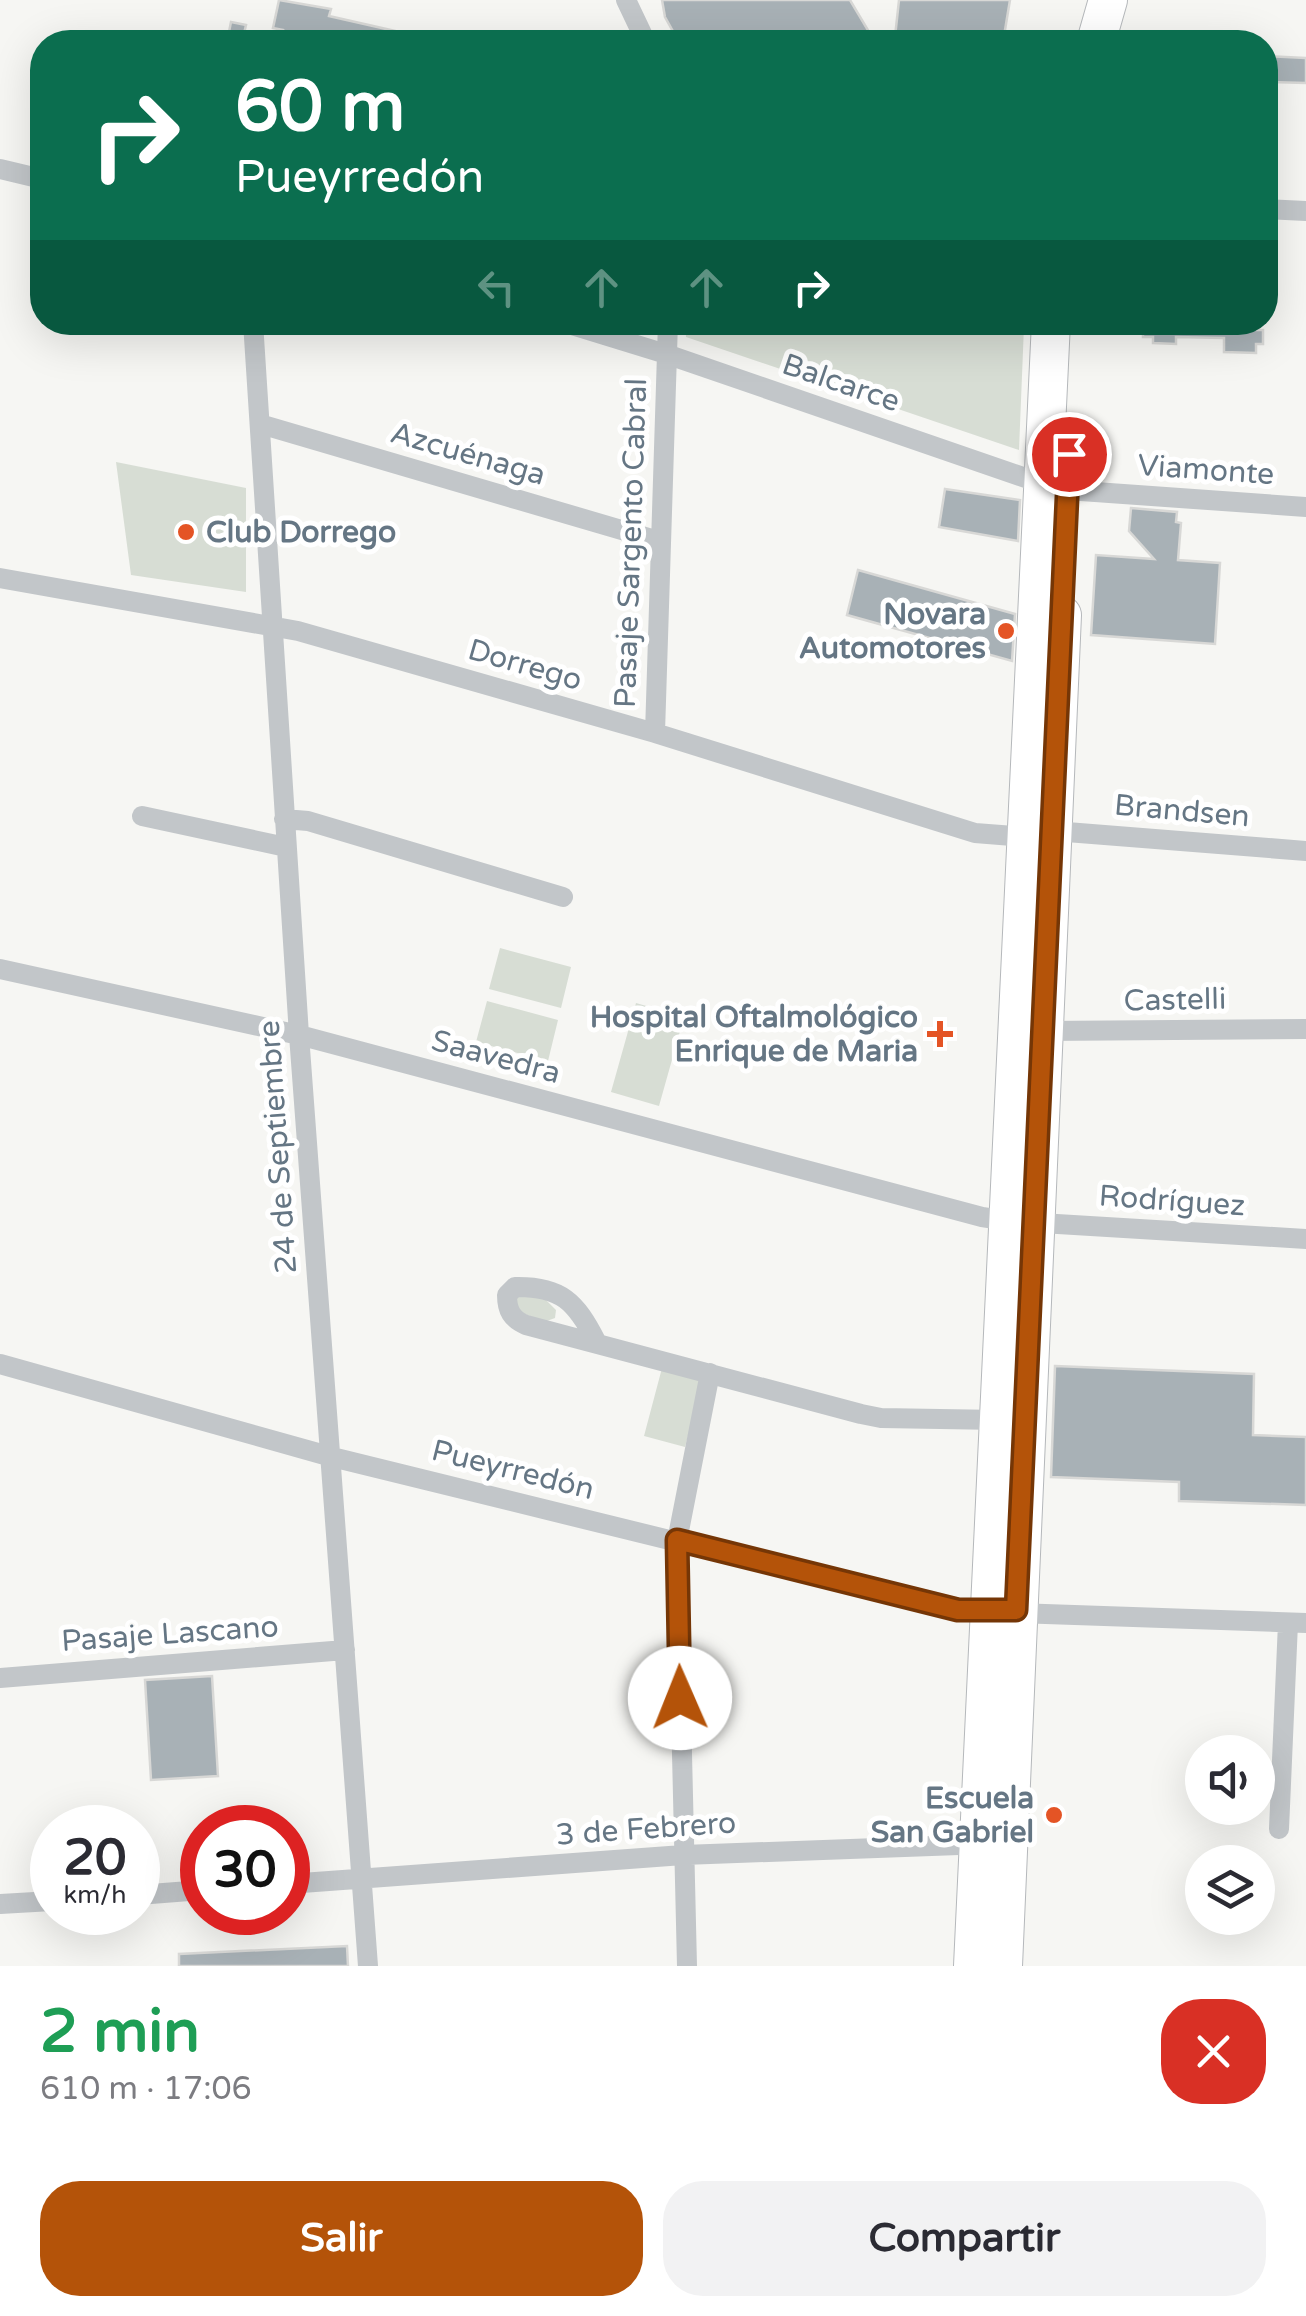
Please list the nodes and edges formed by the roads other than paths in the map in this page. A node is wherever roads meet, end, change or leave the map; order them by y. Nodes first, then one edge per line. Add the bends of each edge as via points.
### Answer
1 (626, 0) edge
2 (1083, 0) edge
3 (1108, 0) edge
4 (640, 30) edge
5 (1075, 30) edge
6 (1099, 30) edge
7 (0, 169) edge
8 (30, 176) edge
9 (1278, 210) edge
10 (1306, 212) edge
11 (254, 335) edge
12 (604, 335) edge
13 (667, 335) edge
14 (1051, 335) edge
15 (1074, 335) edge
16 (666, 354) junction
17 (260, 424) junction
18 (1055, 487) junction
19 (1306, 508) edge
20 (659, 541) junction
21 (0, 578) edge
22 (272, 625) junction
23 (655, 733) junction
24 (142, 816) dead end
25 (284, 820) junction
26 (1040, 834) junction
27 (286, 847) junction
28 (1306, 852) edge
29 (562, 897) dead end
30 (0, 969) edge
31 (1306, 1029) edge
32 (1044, 1031) junction
33 (299, 1035) junction
34 (1021, 1222) junction
35 (1306, 1239) edge
36 (596, 1341) dead end
37 (0, 1364) edge
38 (710, 1373) junction
39 (998, 1420) junction
40 (332, 1457) junction
41 (677, 1540) junction
42 (1002, 1610) junction
43 (1297, 1623) edge
44 (345, 1650) junction
45 (0, 1678) edge
46 (1279, 1829) dead end
47 (994, 1844) junction
48 (683, 1855) junction
49 (361, 1879) junction
50 (310, 1882) edge
51 (30, 1902) edge
52 (0, 1904) edge
53 (368, 1966) edge
54 (687, 1966) edge
55 (973, 1966) edge
56 (1002, 1966) edge

1 - 4 street
2 - 5 highway
3 - 6 highway
7 - 8 street
9 - 10 street
11 - 17 street, 24 de Septiembre
12 - 16 street, Balcarce
13 - 16 street, Pasaje Sargento Cabral
14 - 18 highway
15 - 18 highway
16 - 18 street, Balcarce
16 - 20 street, Pasaje Sargento Cabral
17 - 20 street, Azcuénaga
17 - 22 street, 24 de Septiembre
18 - 19 street, Viamonte
18 - 26 highway
20 - 23 street, Pasaje Sargento Cabral
21 - 22 street, Dorrego
22 - 23 street, Dorrego
22 - 25 street, 24 de Septiembre
23 - 26 street, Dorrego via 975,833
24 - 27 street
25 - 27 street, 24 de Septiembre
25 - 29 street via 308,821
26 - 28 street, Brandsen
26 - 32 highway
26 - 34 highway
27 - 33 street, 24 de Septiembre
30 - 33 street, Saavedra
31 - 32 street, Castelli
32 - 34 highway
33 - 34 street, Saavedra
33 - 40 street, 24 de Septiembre
34 - 35 street, Rodríguez
34 - 39 highway
34 - 42 highway
36 - 38 street
37 - 40 street, Pueyrredón
38 - 39 street via 881,1418
38 - 41 street
39 - 42 highway
40 - 41 street, Pueyrredón
40 - 44 street, 24 de Septiembre
41 - 42 street, Pueyrredón via 958,1610
41 - 48 street
42 - 43 street, Pueyrredón
42 - 47 highway
43 - 46 street
44 - 45 street, Pasaje Lascano
44 - 49 street, 24 de Septiembre
47 - 48 street, 3 de Febrero
47 - 55 highway
47 - 56 highway
48 - 49 street, 3 de Febrero
48 - 54 street
49 - 50 street, 3 de Febrero
49 - 53 street, 24 de Septiembre
51 - 52 street

